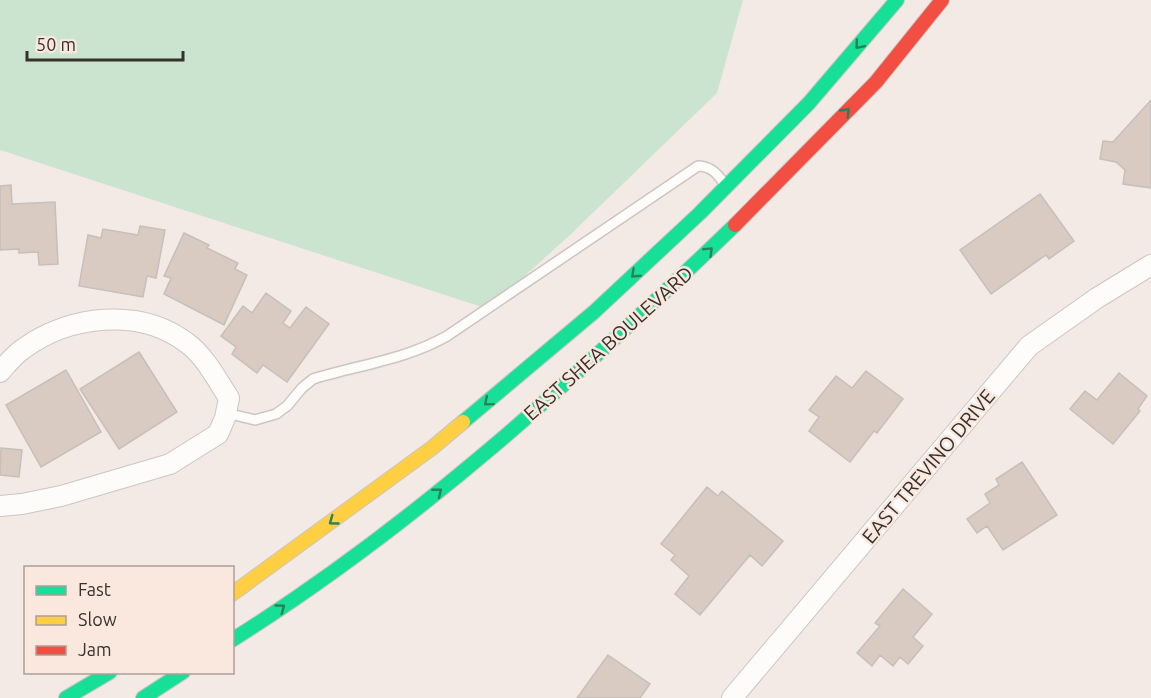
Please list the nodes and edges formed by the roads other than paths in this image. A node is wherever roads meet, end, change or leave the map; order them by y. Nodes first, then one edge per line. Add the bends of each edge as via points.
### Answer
1 (897, 0) edge
2 (942, 0) edge
3 (726, 187) junction
4 (1151, 265) edge
5 (0, 372) edge
6 (228, 406) junction
7 (0, 506) edge
8 (234, 593) edge
9 (234, 639) edge
10 (107, 674) edge
11 (180, 674) edge
12 (66, 698) edge
13 (143, 698) edge
14 (732, 698) edge

1 -> 3 main road, EAST SHEA BOULEVARD via 809,103
9 -> 2 main road, EAST SHEA BOULEVARD via 391,530 628,328 876,82
3 - 6 lane via 717,174 698,166 429,346 312,379 276,414 255,420
3 -> 8 main road, EAST SHEA BOULEVARD via 594,312 432,448
4 - 14 street, EAST TREVINO DRIVE via 1029,346
5 - 6 street via 21,350 44,335 73,324 130,320 151,323 190,345 209,368
6 - 7 street via 218,434 170,464 61,496
10 - 12 main road
11 - 13 main road

